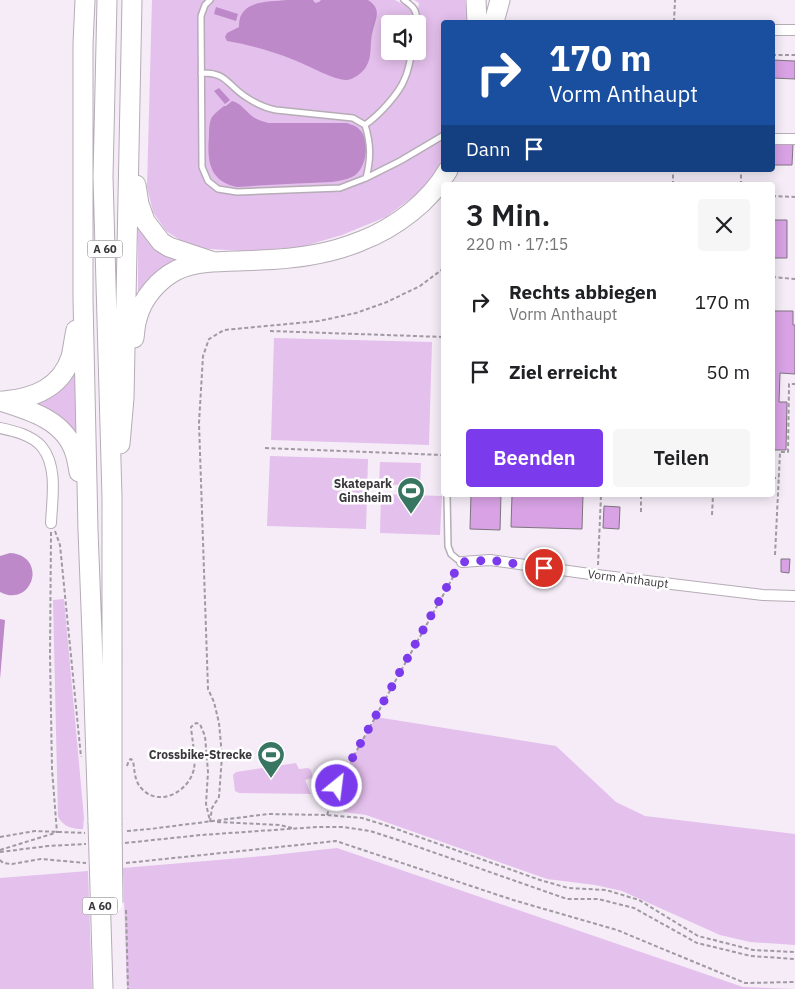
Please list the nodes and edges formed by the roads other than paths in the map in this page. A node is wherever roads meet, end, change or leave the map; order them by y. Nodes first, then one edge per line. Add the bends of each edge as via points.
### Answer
1 (86, 0) edge
2 (107, 0) edge
3 (132, 0) edge
4 (210, 0) edge
5 (404, 0) edge
6 (500, 0) edge
7 (417, 15) edge
8 (495, 20) edge
9 (775, 30) edge
10 (795, 30) edge
11 (410, 60) edge
12 (201, 73) junction
13 (365, 125) junction
14 (129, 129) junction
15 (441, 138) edge
16 (775, 138) edge
17 (795, 139) edge
18 (447, 172) edge
19 (366, 178) junction
20 (212, 262) junction
21 (82, 300) junction
22 (124, 398) junction
23 (0, 401) edge
24 (0, 428) edge
25 (447, 497) edge
26 (112, 498) junction
27 (52, 522) road end
28 (88, 530) junction
29 (462, 562) joint
30 (795, 596) edge
31 (105, 827) junction
32 (103, 989) edge
33 (115, 989) edge

1 - 21 highway, A 60
2 - 26 highway, A 60 via 103,177
3 - 14 highway
4 - 12 lane via 201,16
5 - 7 lane via 413,6
6 - 8 highway
9 - 10 street
11 - 13 lane via 405,79 375,118
12 - 13 lane via 222,76 245,97 265,108 354,118
12 - 19 lane via 202,166 208,181 218,189 237,192 340,188
13 - 19 lane via 370,147
14 - 20 highway via 139,204 145,221 169,247
14 - 22 highway
15 - 19 lane
16 - 17 street
18 - 20 highway via 417,207 362,241 286,258
20 - 22 highway via 179,269 162,280 150,294 137,317
21 - 23 highway via 70,358 62,375 41,392
21 - 28 highway, A 60
22 - 26 highway
23 - 28 highway via 38,414 68,437 75,452
24 - 27 street via 32,439 48,458
25 - 29 lane via 448,546
26 - 31 highway, A 60
28 - 31 highway, A 60
29 - 30 street, Vorm Anthaupt via 490,560 763,595
31 - 32 highway, A 60, bridge
31 - 33 highway, A 60, bridge

